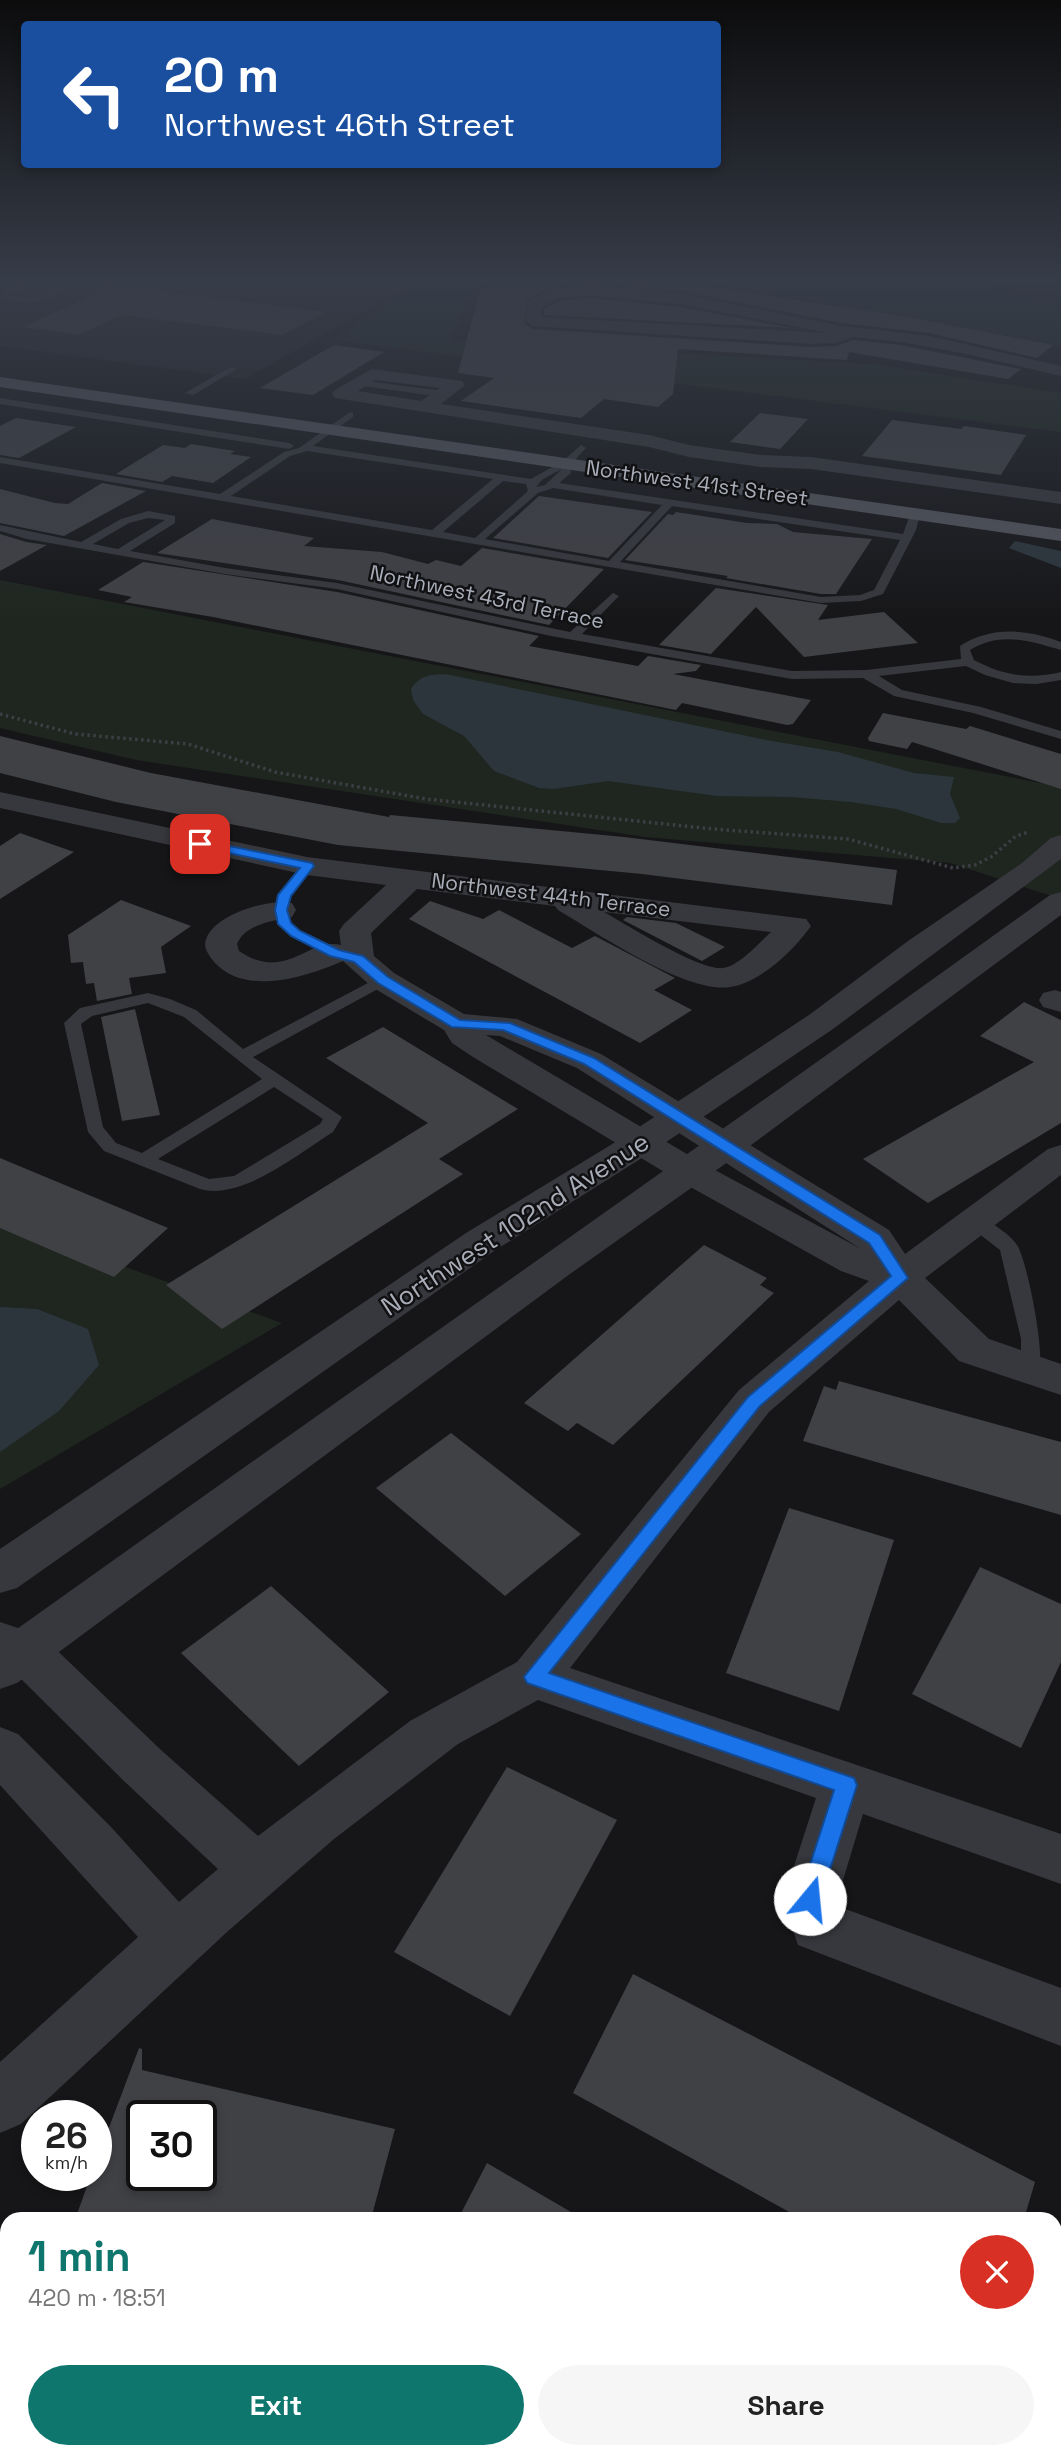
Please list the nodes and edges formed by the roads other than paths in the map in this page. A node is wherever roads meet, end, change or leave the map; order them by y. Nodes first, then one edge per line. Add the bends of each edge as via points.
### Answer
1 (47, 395) edge
2 (88, 395) edge
3 (202, 395) edge
4 (346, 395) edge
5 (442, 395) edge
6 (376, 399) junction
7 (2, 403) edge
8 (24, 406) junction
9 (423, 408) junction
10 (350, 415) junction
11 (328, 430) junction
12 (602, 434) junction
13 (306, 448) junction
14 (582, 448) junction
15 (288, 450) junction
16 (0, 460) edge
17 (565, 464) junction
18 (501, 477) junction
19 (551, 485) junction
20 (534, 486) junction
21 (223, 497) junction
22 (1061, 498) edge
23 (669, 503) junction
24 (915, 514) junction
25 (1061, 516) edge
26 (0, 528) edge
27 (433, 534) junction
28 (1061, 535) edge
29 (906, 538) junction
30 (476, 542) junction
31 (83, 546) junction
32 (121, 552) junction
33 (610, 566) junction
34 (613, 596) dead end
35 (573, 636) junction
36 (1061, 646) edge
37 (968, 662) junction
38 (866, 674) junction
39 (1061, 676) edge
40 (1014, 680) junction
41 (1061, 690) edge
42 (1061, 735) edge
43 (6, 806) edge
44 (1050, 838) edge
45 (307, 866) junction
46 (411, 878) junction
47 (551, 894) junction
48 (1061, 901) edge
49 (293, 927) junction
50 (346, 956) junction
51 (383, 980) junction
52 (457, 1024) junction
53 (242, 1056) junction
54 (275, 1079) junction
55 (678, 1117) junction
56 (640, 1143) junction
57 (726, 1146) junction
58 (1061, 1157) edge
59 (144, 1160) junction
60 (689, 1171) junction
61 (976, 1220) junction
62 (900, 1278) junction
63 (1046, 1375) edge
64 (0, 1574) edge
65 (8, 1654) edge
66 (534, 1677) junction
67 (0, 1750) edge
68 (846, 1785) junction
69 (1061, 1860) edge
70 (257, 1870) junction
71 (176, 1939) junction
72 (1061, 2017) edge
73 (0, 2103) edge

1 - 8 lane
2 - 11 main road, Northwest 41st Street
3 - 10 main road, Northwest 41st Street
4 - 6 street
5 - 9 street
6 - 9 street
6 - 10 street via 367,410
7 - 8 lane
8 - 15 lane
9 - 12 street
10 - 11 lane
10 - 14 main road, Northwest 41st Street
11 - 13 lane
11 - 15 lane via 309,433
11 - 17 main road, Northwest 41st Street
12 - 14 street via 604,439 597,445
12 - 22 street via 729,457 817,464
13 - 15 lane
13 - 18 lane
14 - 17 lane
14 - 25 main road, Northwest 41st Street
15 - 21 lane
16 - 21 lane
17 - 19 lane via 567,471
17 - 20 lane via 550,468
17 - 24 main road, Northwest 41st Street
18 - 20 lane
18 - 27 lane
19 - 20 lane
19 - 23 lane
20 - 30 lane
21 - 27 lane
23 - 29 lane
23 - 33 lane
24 - 28 main road, Northwest 41st Street
24 - 29 lane
26 - 31 lane, Northwest 43rd Terrace
27 - 30 lane
29 - 33 lane via 879,592 861,598 821,600
30 - 33 lane
31 - 32 lane, Northwest 43rd Terrace
31 - 32 lane via 138,516 155,513 171,518 170,523
32 - 35 lane, Northwest 43rd Terrace via 337,586
34 - 35 lane
35 - 38 lane, Northwest 43rd Terrace via 792,675
36 - 37 lane via 1038,637 1006,634 978,638 964,649
37 - 38 lane, Northwest 43rd Terrace
37 - 40 lane
38 - 42 lane via 898,693
39 - 40 lane
40 - 41 lane
43 - 45 street, Northwest 44th Terrace
44 - 55 street, Northwest 102nd Avenue via 1032,869
45 - 46 street, Northwest 44th Terrace
45 - 49 street via 285,895
46 - 47 street, Northwest 44th Terrace
46 - 50 street via 355,931
47 - 47 street, Northwest 44th Terrace via 677,964 716,979 732,978 795,926
48 - 57 street, Northwest 102nd Avenue
49 - 50 street
49 - 50 street via 250,918 225,934 224,954 233,963 265,972
50 - 51 street
51 - 52 street
51 - 53 lane
52 - 55 street via 505,1026 589,1061
52 - 56 street via 464,1036 485,1050
53 - 54 lane
53 - 59 lane via 192,1013 148,998 86,1012 72,1023 94,1128 110,1147
54 - 59 lane
54 - 59 lane via 333,1117 327,1128 237,1182 207,1185
55 - 56 street, Northwest 102nd Avenue
55 - 57 street
56 - 60 street
56 - 64 street, Northwest 102nd Avenue via 480,1242
57 - 60 street, Northwest 102nd Avenue
57 - 62 street via 875,1239
58 - 61 street
60 - 62 street via 855,1262
60 - 65 street, Northwest 102nd Avenue
61 - 62 street
61 - 63 lane via 1009,1247 1031,1339
62 - 63 street via 974,1350
62 - 66 street via 754,1401
65 - 70 street, Northwest 102nd Avenue via 143,1766
66 - 68 street
66 - 70 street via 429,1735
67 - 71 street
68 - 69 street
68 - 72 street via 810,1899 818,1926
70 - 71 street
71 - 73 street

